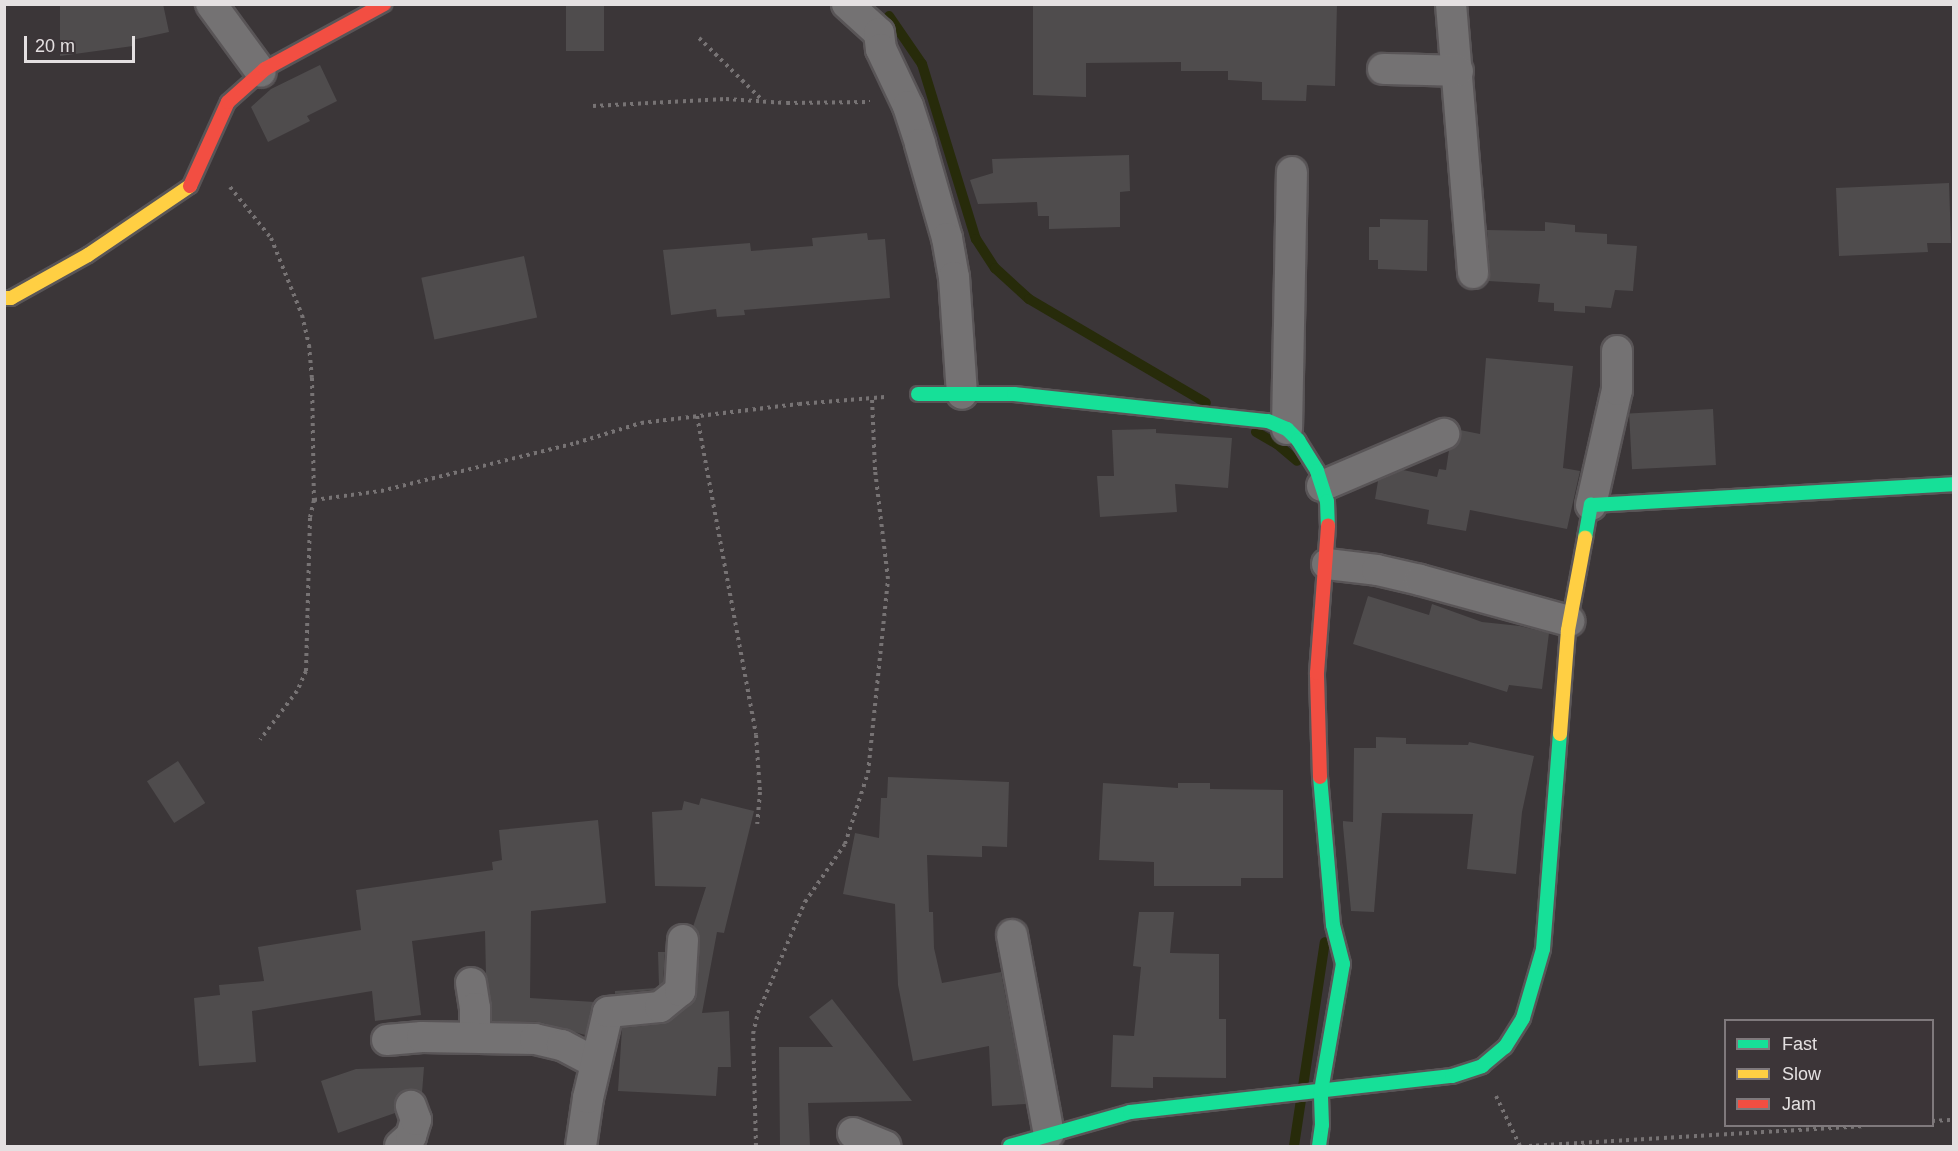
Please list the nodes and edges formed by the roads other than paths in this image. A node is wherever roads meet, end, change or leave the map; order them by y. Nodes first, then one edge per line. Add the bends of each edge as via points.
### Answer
1 (211, 4) edge
2 (384, 4) edge
3 (1451, 4) edge
4 (849, 5) edge
5 (1383, 69) dead end
6 (1458, 71) junction
7 (261, 72) junction
8 (1292, 172) dead end
9 (1473, 273) dead end
10 (4, 298) edge
11 (1617, 351) dead end
12 (918, 394) road end
13 (962, 394) junction
14 (1287, 429) junction
15 (1444, 434) dead end
16 (1953, 484) edge
17 (1323, 486) junction
18 (1591, 505) junction
19 (1327, 564) junction
20 (1569, 621) junction
21 (1012, 935) dead end
22 (683, 940) dead end
23 (471, 983) dead end
24 (475, 1037) junction
25 (387, 1040) dead end
26 (596, 1063) junction
27 (1309, 1092) junction
28 (411, 1106) dead end
29 (853, 1133) dead end
30 (1049, 1134) junction
31 (400, 1146) edge
32 (581, 1146) edge
33 (885, 1146) edge
34 (1010, 1146) edge
35 (1319, 1146) edge

1 - 7 street
2 - 7 street
3 - 6 street
4 - 13 street via 879,33 881,49 906,102 947,238 954,277
5 - 6 street
6 - 9 street
7 - 10 street via 228,102 191,185 88,255 11,298
8 - 14 street
11 - 18 street via 1617,390
12 - 13 street
13 - 14 street via 1014,394 1250,419
14 - 17 street via 1303,447
15 - 17 street
16 - 18 street
17 - 19 street via 1327,501
18 - 20 street
19 - 20 street via 1420,580
19 - 27 street via 1317,673 1317,748 1333,925 1343,964
20 - 27 street via 1544,949 1522,1018 1505,1047 1482,1066 1452,1076
21 - 30 street
22 - 26 street via 680,991 660,1007 608,1012
23 - 24 street via 476,1008
24 - 25 street
24 - 26 street via 534,1039 562,1045
26 - 32 street
27 - 30 street via 1130,1112
27 - 35 street via 1323,1125
28 - 31 street via 416,1120 411,1136
29 - 33 street
30 - 34 street

